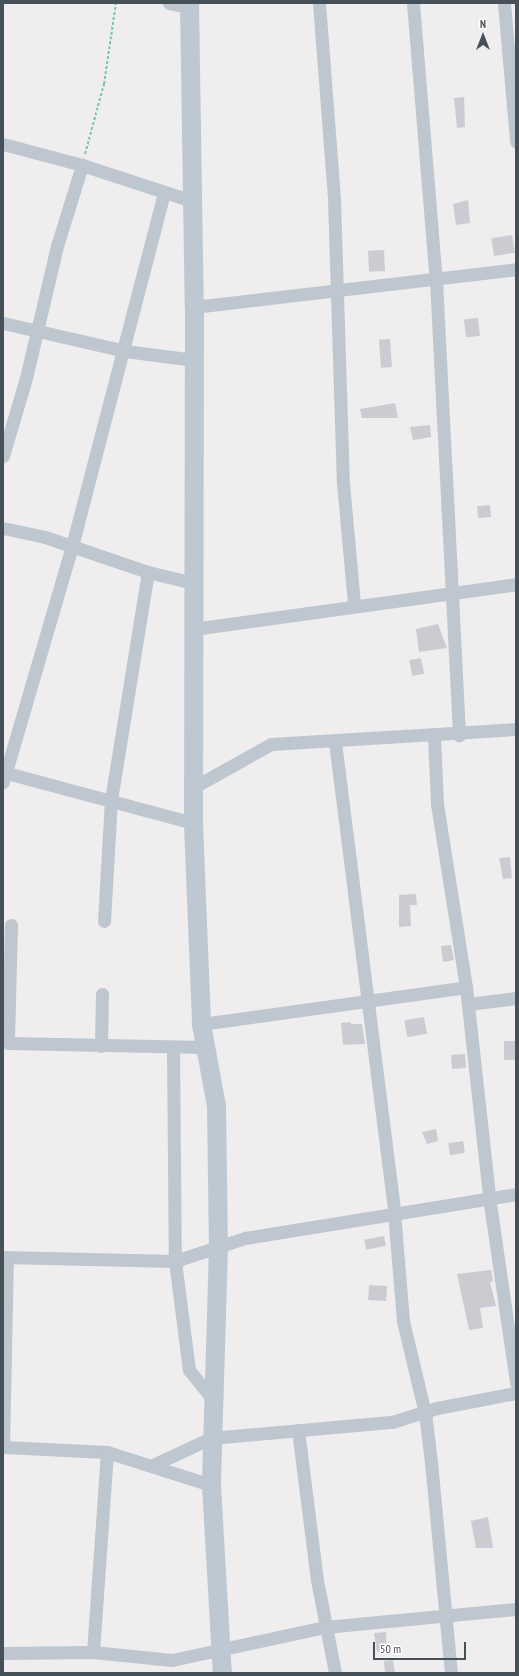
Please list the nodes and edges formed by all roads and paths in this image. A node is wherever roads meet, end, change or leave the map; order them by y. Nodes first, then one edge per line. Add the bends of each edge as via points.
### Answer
1 (116, 3) edge
2 (169, 3) edge
3 (319, 3) edge
4 (413, 3) edge
5 (504, 3) edge
6 (189, 5) edge
7 (516, 141) edge
8 (3, 144) edge
9 (82, 165) junction
10 (164, 193) junction
11 (192, 201) junction
12 (516, 269) edge
13 (436, 280) junction
14 (335, 291) junction
15 (194, 306) junction
16 (3, 323) edge
17 (37, 332) junction
18 (125, 351) junction
19 (194, 360) junction
20 (3, 456) edge
21 (3, 528) edge
22 (72, 546) junction
23 (148, 572) junction
24 (193, 583) junction
25 (516, 584) edge
26 (454, 591) junction
27 (354, 604) junction
28 (193, 629) junction
29 (516, 729) edge
30 (459, 735) junction
31 (434, 737) junction
32 (335, 742) junction
33 (4, 776) edge
34 (194, 788) junction
35 (111, 800) junction
36 (193, 823) junction
37 (104, 921) dead end
38 (11, 925) dead end
39 (466, 987) junction
40 (102, 994) dead end
41 (516, 998) edge
42 (365, 1003) junction
43 (468, 1004) junction
44 (200, 1024) junction
45 (101, 1046) junction
46 (173, 1048) junction
47 (203, 1048) junction
48 (516, 1194) edge
49 (489, 1197) junction
50 (394, 1212) junction
51 (218, 1246) junction
52 (5, 1257) edge
53 (175, 1261) junction
54 (516, 1383) edge
55 (516, 1393) edge
56 (213, 1400) junction
57 (425, 1413) junction
58 (298, 1430) junction
59 (211, 1438) junction
60 (3, 1447) edge
61 (107, 1452) junction
62 (153, 1465) junction
63 (211, 1485) junction
64 (516, 1609) edge
65 (443, 1614) junction
66 (324, 1627) junction
67 (93, 1652) junction
68 (218, 1652) junction
69 (3, 1653) edge
70 (222, 1673) edge
71 (335, 1673) edge
72 (451, 1673) edge

1 - 9 path via 104,84
2 - 6 street
3 - 14 street via 334,199
4 - 13 street
5 - 7 street
6 - 11 street
8 - 9 street
9 - 10 street
9 - 17 street via 57,246
10 - 11 street
10 - 18 street
11 - 15 street
12 - 13 street
13 - 14 street
13 - 26 street
14 - 15 street
14 - 27 street via 343,483
15 - 19 street
16 - 17 street
17 - 18 street
17 - 20 street
18 - 19 street
18 - 22 street
19 - 24 street
21 - 22 street
22 - 23 street
22 - 33 street
23 - 24 street
23 - 35 street
24 - 28 street
25 - 26 street
26 - 27 street
26 - 30 street
27 - 28 street
28 - 34 street
29 - 30 street
30 - 31 street
31 - 32 street
31 - 39 street via 437,804
32 - 34 street via 268,745
32 - 42 street
33 - 35 street
34 - 36 street
35 - 36 street
35 - 37 street
36 - 44 street
38 - 45 street via 8,1042
39 - 42 street
39 - 43 street
40 - 45 street
41 - 43 street
42 - 44 street
42 - 50 street
43 - 49 street
44 - 47 street
45 - 46 street
46 - 47 street
46 - 53 street
47 - 51 street via 216,1106
48 - 49 street
49 - 50 street
49 - 54 street
50 - 51 street
50 - 57 street via 403,1321
51 - 53 street
51 - 56 street
52 - 53 street
52 - 60 street
53 - 56 street via 189,1370
55 - 57 street
56 - 59 street
57 - 58 street via 392,1422
57 - 65 street
58 - 59 street
58 - 66 street
59 - 62 street
59 - 63 street
60 - 61 street
61 - 62 street
61 - 67 street
62 - 63 street
63 - 68 street
64 - 65 street
65 - 66 street
65 - 72 street
66 - 68 street
66 - 71 street
67 - 68 street via 172,1660
67 - 69 street
68 - 70 street

